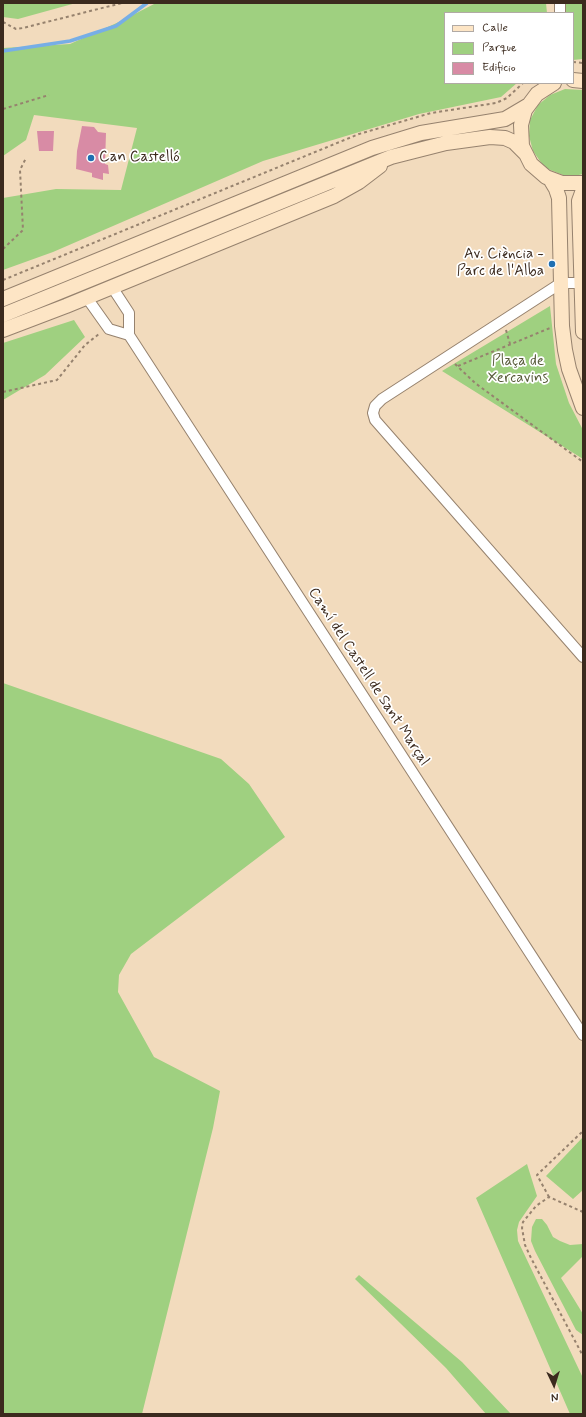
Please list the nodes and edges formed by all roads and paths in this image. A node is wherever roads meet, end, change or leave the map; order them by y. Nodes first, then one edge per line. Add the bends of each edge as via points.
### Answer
1 (122, 3) edge
2 (141, 3) edge
3 (149, 3) edge
4 (3, 22) edge
5 (522, 84) edge
6 (552, 84) edge
7 (49, 95) dead end
8 (527, 106) junction
9 (3, 108) edge
10 (525, 153) junction
11 (391, 157) junction
12 (26, 158) dead end
13 (550, 179) junction
14 (583, 183) edge
15 (583, 190) edge
16 (3, 249) edge
17 (3, 280) edge
18 (561, 283) junction
19 (581, 283) junction
20 (112, 287) junction
21 (3, 298) edge
22 (87, 298) junction
23 (3, 315) edge
24 (505, 325) dead end
25 (550, 328) dead end
26 (109, 329) junction
27 (3, 330) edge
28 (583, 332) edge
29 (129, 335) junction
30 (510, 344) junction
31 (453, 360) dead end
32 (458, 366) junction
33 (3, 392) edge
34 (583, 408) edge
35 (583, 462) edge
36 (583, 657) edge
37 (583, 1035) edge
38 (583, 1131) edge
39 (549, 1197) junction
40 (583, 1212) edge
41 (583, 1356) edge

1 - 4 path via 23,28 16,29
2 - 3 path
5 - 17 path via 502,101 431,113 359,134
6 - 8 main road via 537,94
7 - 9 path
8 - 10 main road via 520,130
8 - 21 main road via 505,119 421,133 372,148
10 - 11 main road via 514,142 505,138 490,137 446,143
10 - 13 main road via 534,167
11 - 20 main road via 359,182 334,196
11 - 23 main road
12 - 16 path via 20,170 23,230
13 - 14 main road via 566,184
13 - 18 main road via 559,198
15 - 19 main road via 579,200
18 - 19 street
18 - 34 main road via 565,350 569,370
18 - 36 street via 382,399 374,406 373,413 375,420
19 - 28 main road
20 - 22 main road
20 - 29 street via 128,313
22 - 26 street
22 - 27 main road
24 - 30 path
25 - 30 path
26 - 29 street
26 - 33 path via 85,345 57,380
29 - 37 street, Camí del Castell de Sant Marçal
30 - 32 path
31 - 32 path
32 - 35 path via 475,383
38 - 39 path via 537,1175
39 - 40 path
39 - 41 path via 536,1206 523,1222 525,1245

